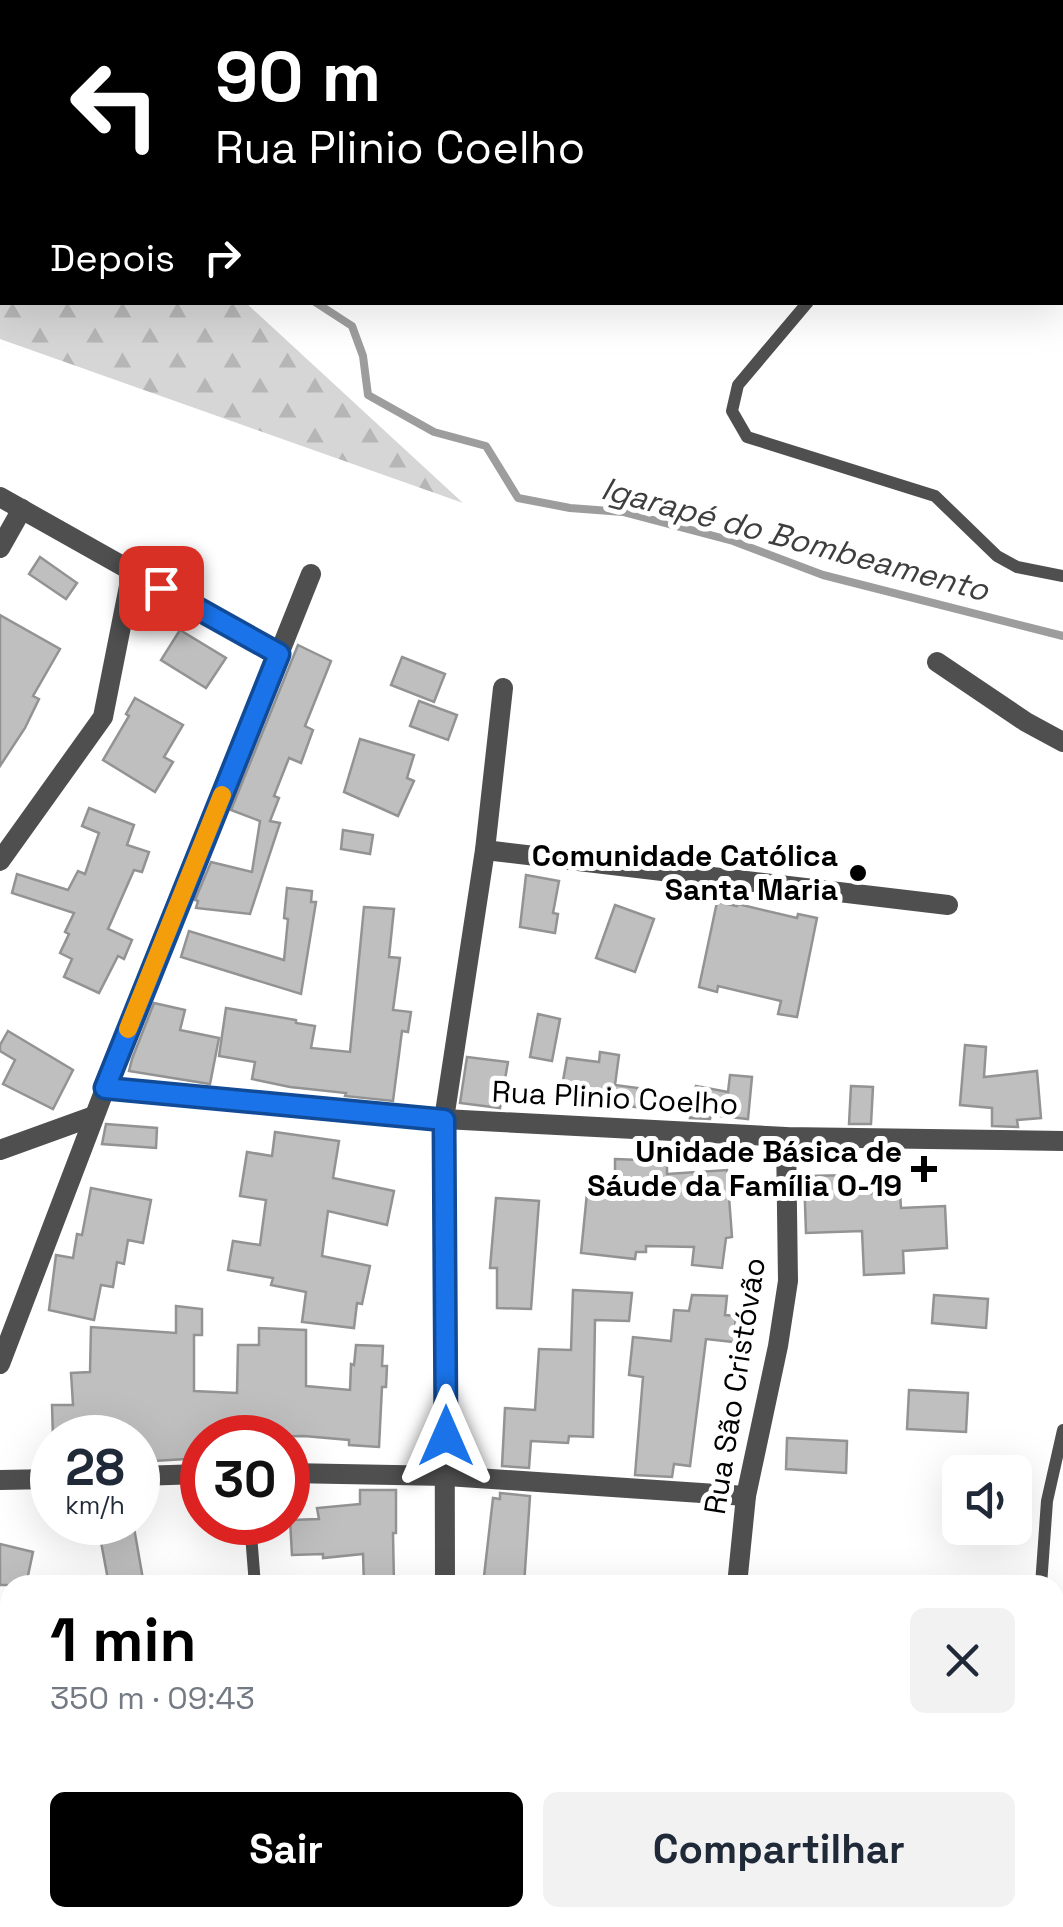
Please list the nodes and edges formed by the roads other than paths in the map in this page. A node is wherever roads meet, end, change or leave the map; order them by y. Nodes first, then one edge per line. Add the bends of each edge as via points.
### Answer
1 (805, 305) edge
2 (0, 498) edge
3 (22, 509) junction
4 (0, 548) edge
5 (132, 571) junction
6 (312, 574) dead end
7 (1063, 576) edge
8 (279, 654) junction
9 (937, 662) dead end
10 (503, 688) dead end
11 (1063, 742) edge
12 (485, 850) junction
13 (0, 860) edge
14 (948, 905) dead end
15 (105, 1088) junction
16 (94, 1116) junction
17 (444, 1120) junction
18 (786, 1137) junction
19 (1063, 1141) edge
20 (0, 1150) edge
21 (0, 1364) edge
22 (1063, 1430) edge
23 (310, 1473) edge
24 (447, 1476) junction
25 (30, 1479) edge
26 (0, 1480) edge
27 (746, 1496) junction
28 (252, 1545) edge
29 (254, 1575) edge
30 (446, 1575) edge
31 (738, 1575) edge
32 (1042, 1575) edge

1 - 7 lane via 738,385 732,411 747,437 936,496 997,556
2 - 3 street
3 - 4 street
3 - 5 street
5 - 8 street
5 - 13 street via 102,717
6 - 8 street
8 - 15 street
9 - 11 street
10 - 12 street
12 - 14 street
12 - 17 street
15 - 16 street
15 - 17 street, Rua Plinio Coelho
16 - 20 street
16 - 21 street
17 - 18 street, Rua Plinio Coelho
17 - 24 street
18 - 19 street, Rua Plinio Coelho
18 - 27 street, Rua São Cristóvão via 788,1281
22 - 32 lane via 1047,1502
23 - 24 street
24 - 27 street
24 - 30 street
25 - 26 street
27 - 31 street, Rua São Cristóvão
28 - 29 lane

